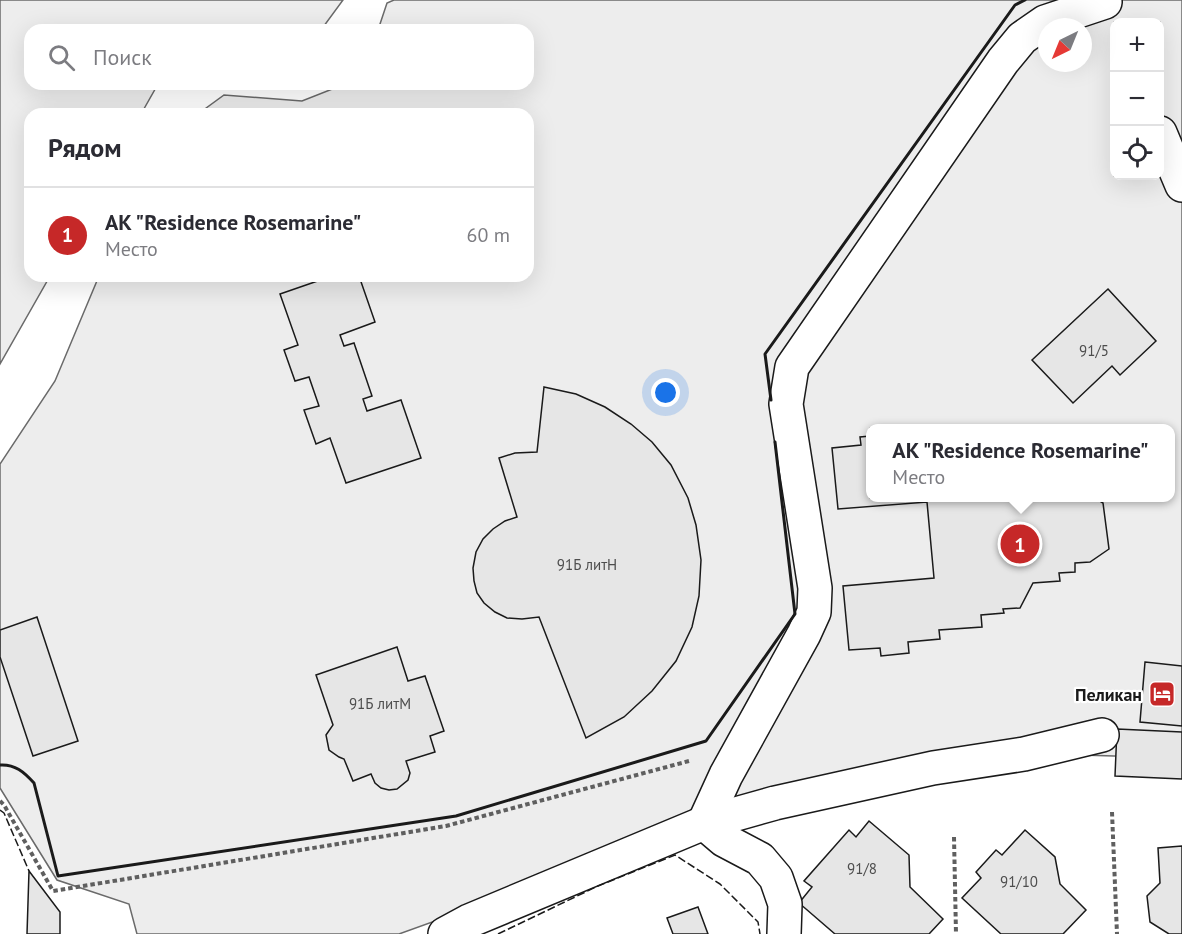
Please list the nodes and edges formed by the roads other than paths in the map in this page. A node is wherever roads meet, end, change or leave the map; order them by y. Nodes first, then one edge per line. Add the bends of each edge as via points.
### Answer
1 (1108, 9) edge
2 (1164, 143) edge
3 (1182, 185) edge
4 (1102, 735) dead end
5 (704, 823) junction
6 (445, 934) edge
7 (784, 934) edge

1 - 5 lane via 1044,22 1022,38 792,367 786,404 815,588 814,612 717,791
2 - 3 lane
4 - 5 lane via 933,768
5 - 6 lane
5 - 7 lane via 724,840 760,859 777,878 785,904

